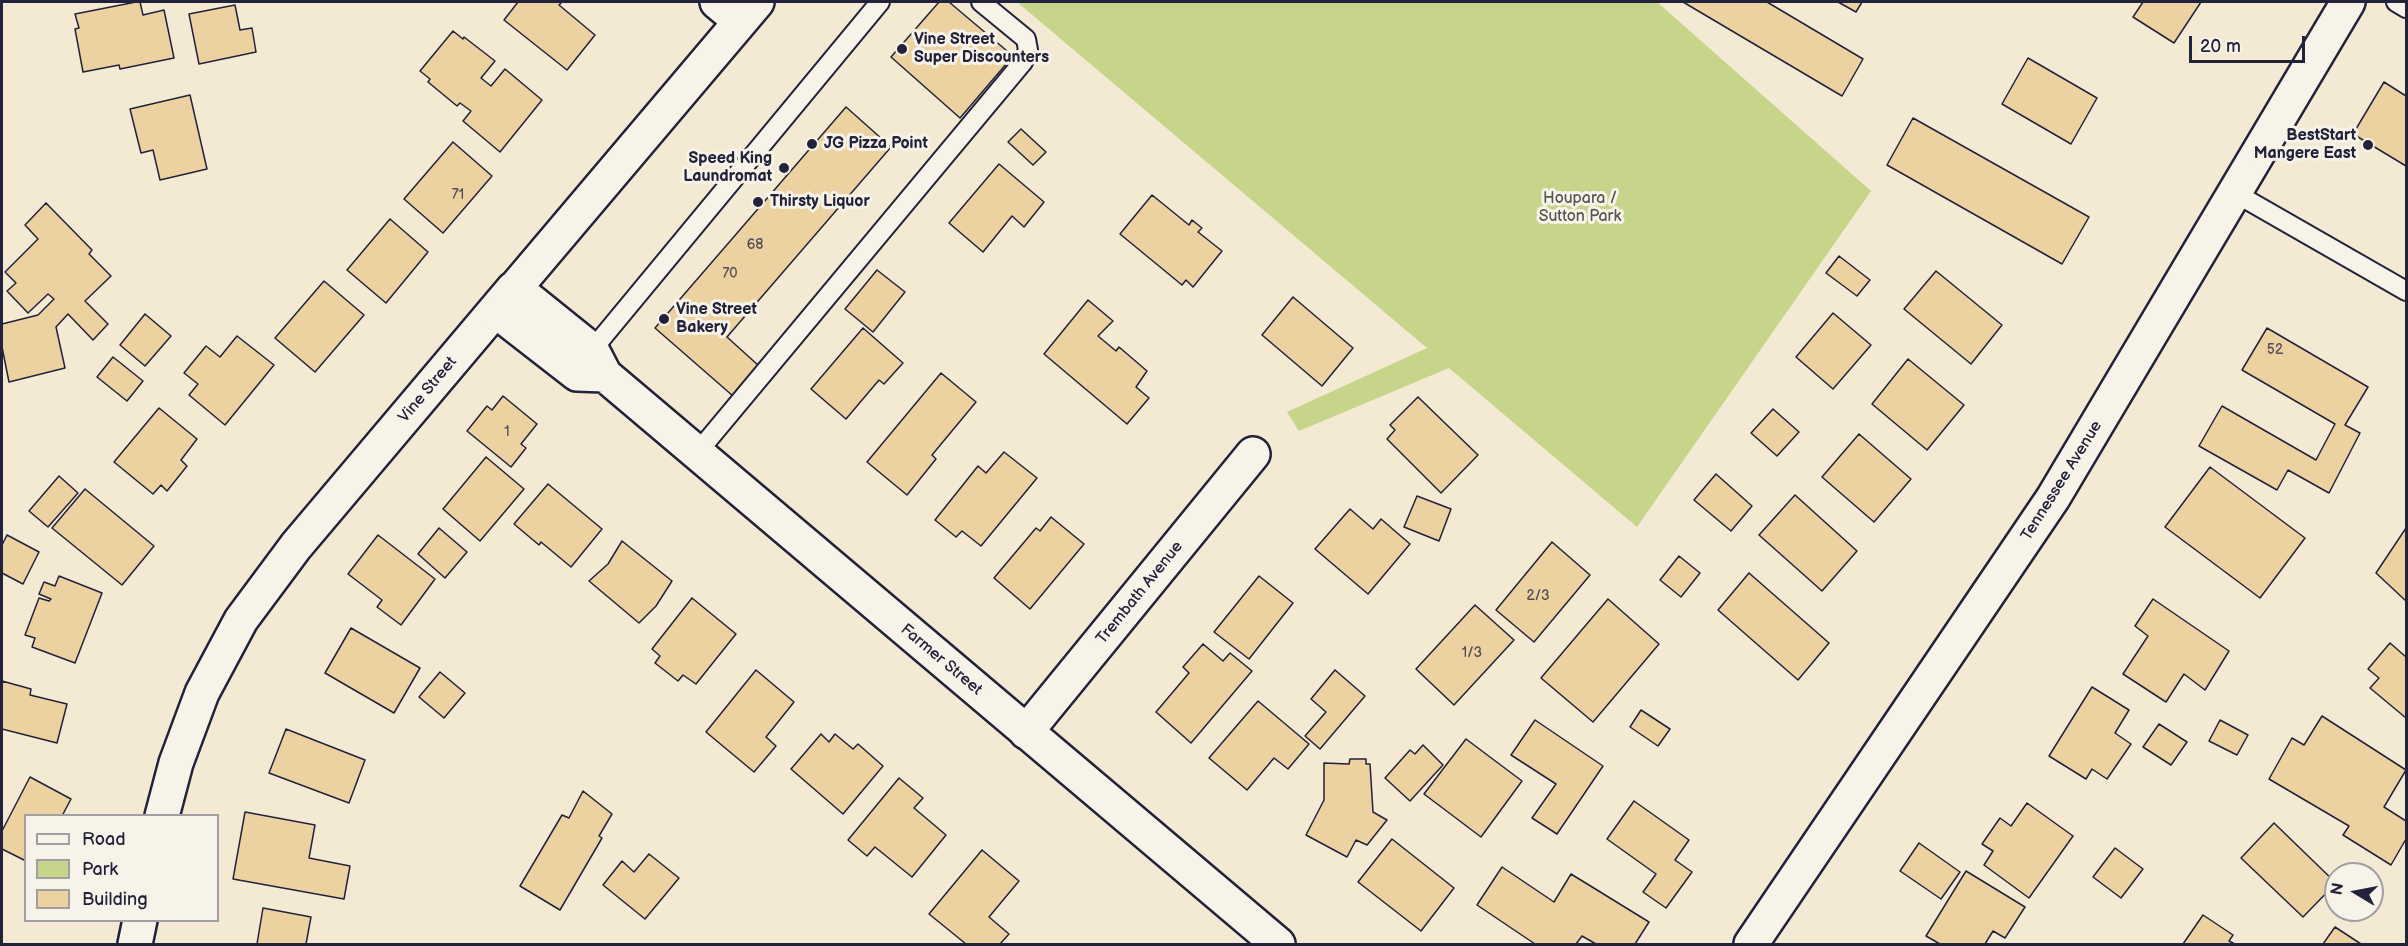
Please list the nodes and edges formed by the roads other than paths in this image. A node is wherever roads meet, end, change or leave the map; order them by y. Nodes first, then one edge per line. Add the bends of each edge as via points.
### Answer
1 (880, 2) edge
2 (981, 2) edge
3 (2348, 2) edge
4 (2396, 2) edge
5 (738, 8) edge
6 (2406, 8) edge
7 (2235, 193) junction
8 (2406, 291) edge
9 (505, 299) junction
10 (599, 362) junction
11 (697, 453) junction
12 (1253, 454) dead end
13 (1026, 732) junction
14 (163, 814) edge
15 (140, 922) edge
16 (135, 945) edge
17 (1278, 945) edge
18 (1751, 945) edge

1 - 10 lane
2 - 11 lane via 1026,39 1028,50 1023,62
3 - 7 street, Tennessee Avenue
4 - 6 lane
5 - 9 street, Vine Street
7 - 8 lane
7 - 18 street, Tennessee Avenue via 2053,498
9 - 10 street via 577,374
9 - 14 street, Vine Street via 296,546 241,620 202,693
10 - 11 street, Farmer Street
11 - 13 street, Farmer Street
12 - 13 street, Trembath Avenue
13 - 17 street, Farmer Street
15 - 16 street

